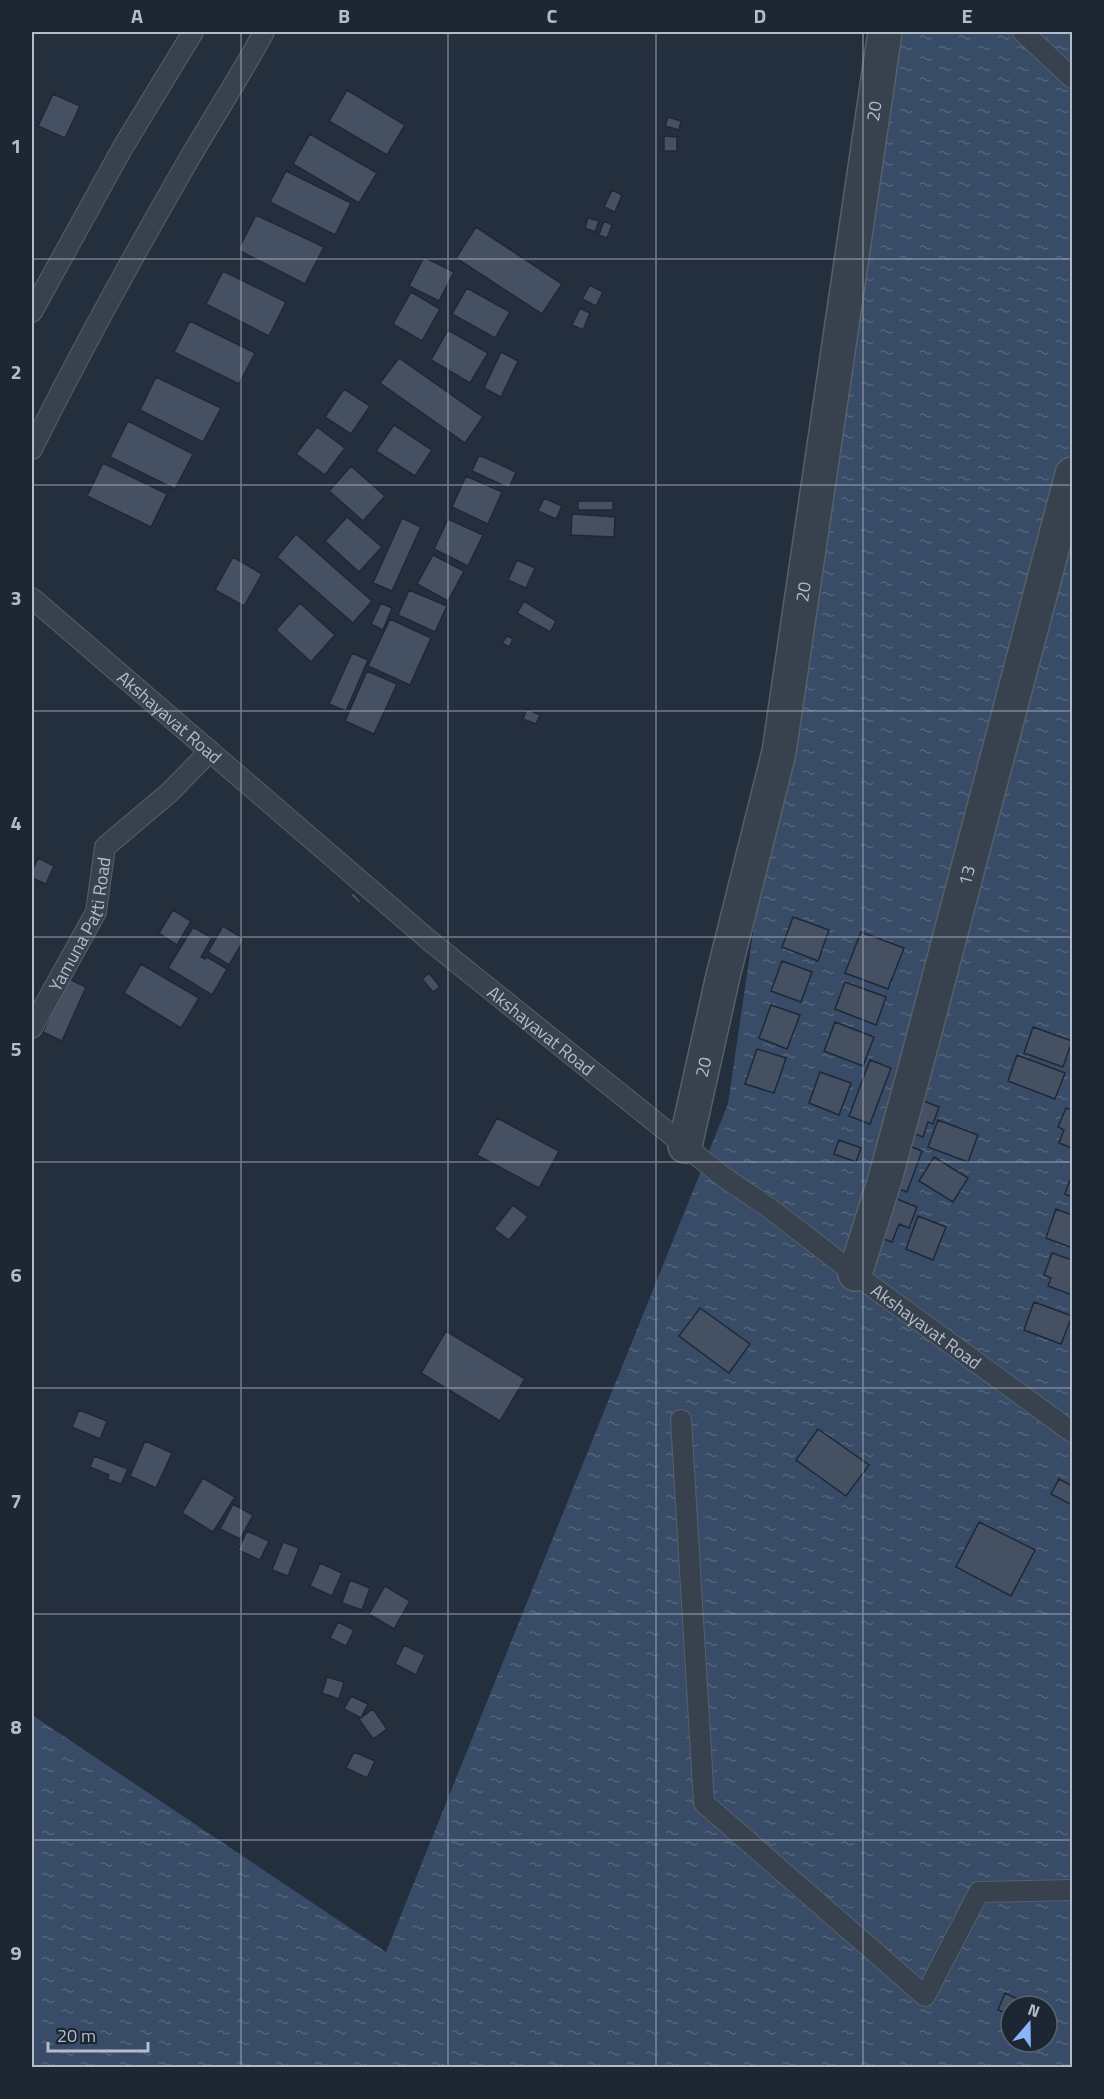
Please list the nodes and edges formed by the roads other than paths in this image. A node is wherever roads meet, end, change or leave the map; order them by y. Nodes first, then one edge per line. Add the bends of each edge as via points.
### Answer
1 (193, 32) edge
2 (264, 32) edge
3 (885, 32) edge
4 (1023, 32) edge
5 (1072, 78) edge
6 (32, 312) edge
7 (32, 449) edge
8 (1072, 474) edge
9 (32, 598) edge
10 (210, 751) junction
11 (32, 1028) edge
12 (685, 1146) junction
13 (855, 1274) junction
14 (681, 1420) dead end
15 (1072, 1432) edge
16 (1072, 1890) edge

1 - 6 lane via 123,147
2 - 7 lane via 73,366
3 - 12 street, 20 via 780,752
4 - 5 lane
8 - 13 street, 13 via 916,1065
9 - 10 lane, Akshayavat Road
10 - 11 lane, Yamuna Patti Road via 170,792 105,847 96,912
10 - 12 lane, Akshayavat Road via 430,941
12 - 13 lane, Akshayavat Road
13 - 15 lane, Akshayavat Road
14 - 16 lane via 704,1803 925,1996 979,1892

